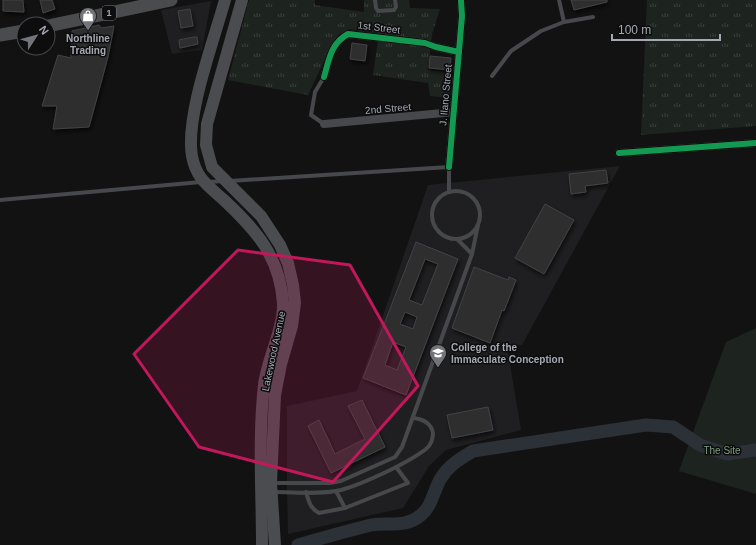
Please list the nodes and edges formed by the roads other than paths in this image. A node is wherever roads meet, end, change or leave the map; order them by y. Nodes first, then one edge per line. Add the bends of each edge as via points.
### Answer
1 (171, 0) edge
2 (225, 0) edge
3 (242, 0) edge
4 (375, 0) edge
5 (395, 0) edge
6 (461, 0) edge
7 (559, 0) edge
8 (593, 17) dead end
9 (564, 22) junction
10 (56, 24) edge
11 (16, 32) edge
12 (0, 35) edge
13 (459, 52) junction
14 (492, 76) dead end
15 (324, 77) joint
16 (454, 112) junction
17 (324, 124) joint
18 (756, 143) edge
19 (619, 153) dead end
20 (449, 167) junction
21 (224, 181) junction
22 (202, 182) junction
23 (449, 192) junction
24 (0, 200) edge
25 (478, 225) junction
26 (458, 240) junction
27 (472, 254) junction
28 (413, 418) junction
29 (396, 467) junction
30 (271, 488) junction
31 (336, 491) junction
32 (306, 492) junction
33 (345, 508) junction
34 (268, 541) edge

1 - 10 main road, 1
2 - 22 main road, Lakewood Avenue via 190,139 195,168
3 - 21 main road, Lakewood Avenue via 207,124 206,145 212,166
4 - 5 lane via 378,11 394,10
6 - 13 street, J. Ilano Street
7 - 9 lane
8 - 9 lane
9 - 14 lane via 541,31 511,51
11 - 12 main road
13 - 15 street, 1st Street via 425,43 348,34 340,38 333,47
13 - 16 street, J. Ilano Street
15 - 17 lane via 315,92 311,115
16 - 17 street, 2nd Street
16 - 20 street, J. Ilano Street
18 - 19 street
20 - 21 lane
20 - 23 lane
21 - 22 lane
21 - 30 main road, Lakewood Avenue via 265,222 285,257 294,285 292,326 275,395
22 - 24 lane
22 - 34 main road, Lakewood Avenue via 249,224 267,248 278,276 283,304 264,384 260,465
23 - 25 lane via 465,192 476,202 480,218
23 - 26 lane via 435,202 432,220 441,235
25 - 26 lane via 474,232
25 - 27 lane
26 - 27 lane
27 - 28 lane
28 - 29 lane via 428,423 432,429 431,443 426,449
28 - 30 lane via 402,447 395,457 352,477 330,483
29 - 31 lane
29 - 33 lane via 408,483
30 - 32 lane
30 - 34 main road, Lakewood Avenue
31 - 32 lane
31 - 33 lane
32 - 33 lane via 313,510 319,513

